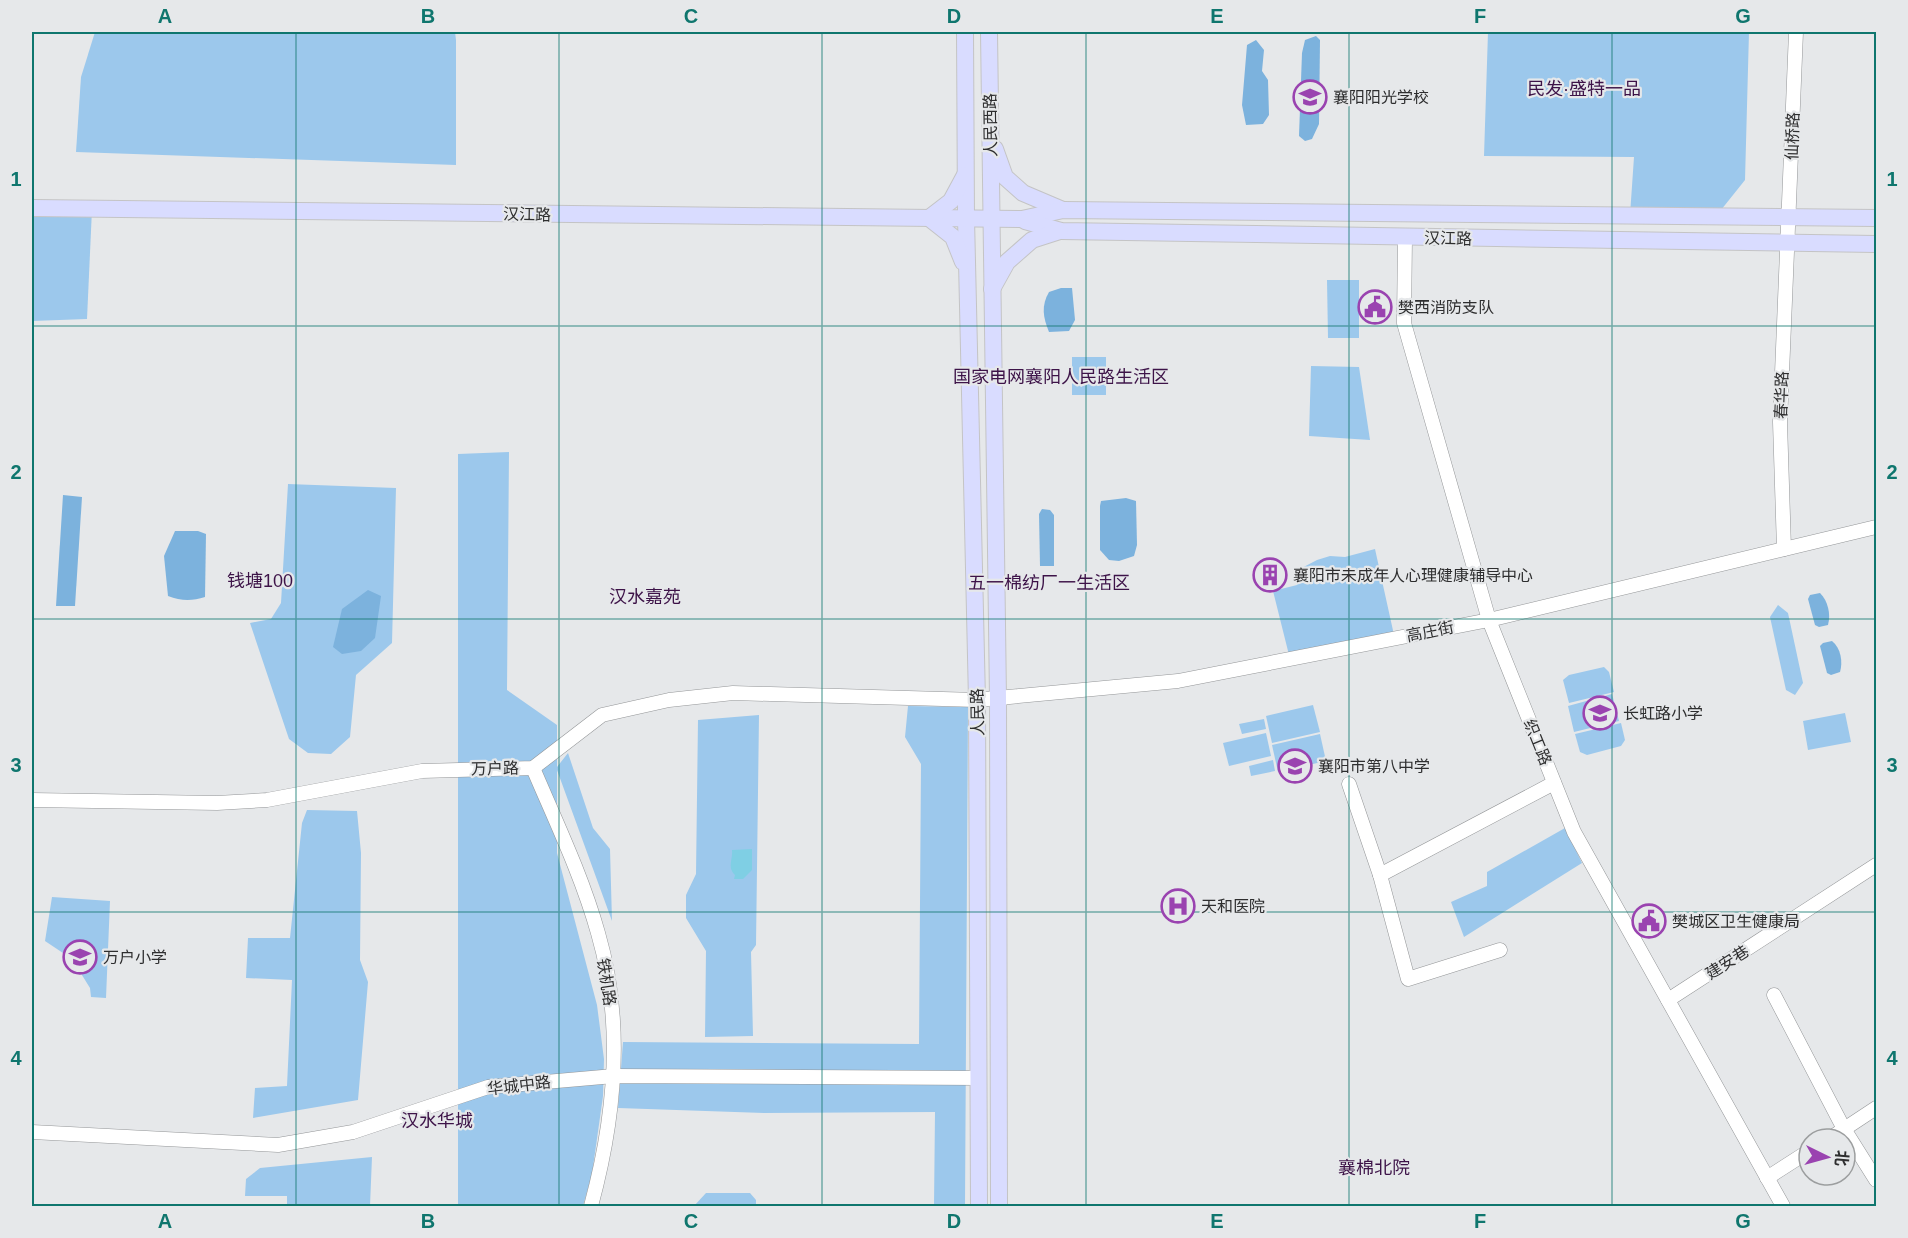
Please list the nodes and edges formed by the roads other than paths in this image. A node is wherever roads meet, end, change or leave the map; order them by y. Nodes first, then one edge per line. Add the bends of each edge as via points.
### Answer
1 (965, 32) edge
2 (989, 32) edge
3 (1796, 32) edge
4 (991, 137) junction
5 (966, 174) junction
6 (32, 208) edge
7 (1064, 210) junction
8 (1788, 216) junction
9 (929, 218) junction
10 (1876, 218) edge
11 (966, 219) junction
12 (990, 219) junction
13 (1022, 219) junction
14 (1061, 231) junction
15 (1406, 237) junction
16 (1787, 241) junction
17 (1876, 244) edge
18 (967, 273) junction
19 (992, 290) junction
20 (1876, 527) edge
21 (1784, 549) junction
22 (1489, 620) junction
23 (998, 699) junction
24 (977, 700) junction
25 (533, 768) junction
26 (1554, 783) junction
27 (1349, 784) dead end
28 (32, 800) edge
29 (1876, 865) edge
30 (1380, 875) junction
31 (1500, 950) dead end
32 (1774, 995) dead end
33 (1668, 999) junction
34 (614, 1076) junction
35 (979, 1078) junction
36 (1876, 1108) edge
37 (1843, 1127) edge
38 (1847, 1127) edge
39 (32, 1132) edge
40 (1857, 1150) edge
41 (1797, 1159) edge
42 (1767, 1178) junction
43 (1876, 1180) edge
44 (591, 1206) edge
45 (979, 1206) edge
46 (999, 1206) edge
47 (1783, 1206) edge

1 - 5 main road, 人民西路
2 - 4 main road, 人民西路
3 - 8 street, 仙桥路
4 - 7 main road via 1005,177 1023,193
4 - 12 main road, 人民西路
5 - 9 main road via 951,201
5 - 11 main road, 人民西路
6 - 9 main road, 汉江路
7 - 8 main road, 汉江路
7 - 13 main road, 汉江路
8 - 10 main road, 汉江路
8 - 16 street, 仙桥路
9 - 11 main road, 汉江路
9 - 18 main road via 953,237
11 - 12 main road, 汉江路
11 - 18 main road, 人民路
12 - 13 main road, 汉江路
12 - 19 main road, 人民路
13 - 14 main road, 汉江路
14 - 15 main road, 汉江路
14 - 19 main road via 1032,240 1007,262
15 - 16 main road, 汉江路
15 - 22 street, 织工路 via 1404,323
16 - 17 main road, 汉江路
16 - 21 street, 春华路 via 1780,422
18 - 24 main road, 人民路
19 - 23 main road, 人民路
20 - 21 street, 高庄街
21 - 22 street, 高庄街
22 - 23 street, 高庄街 via 1178,681
22 - 26 street, 织工路
23 - 24 street, 高庄街
23 - 46 main road, 人民路
24 - 25 street, 万户路 via 732,693 669,700 602,715
24 - 35 main road, 人民路
25 - 28 street, 万户路 via 422,771 257,801
25 - 34 street, 铁机路 via 598,934 615,1035
26 - 30 street
26 - 33 street, 织工路 via 1574,832
27 - 30 street
29 - 33 street, 建安巷
30 - 31 street via 1408,979
32 - 37 street
33 - 42 street, 织工路
34 - 35 street, 华城中路
34 - 39 street, 华城中路 via 488,1087 353,1132 278,1144
34 - 44 street, 铁机路 via 600,1173
35 - 45 main road, 人民路
36 - 38 street
40 - 43 street
41 - 42 street
42 - 47 street, 织工路

